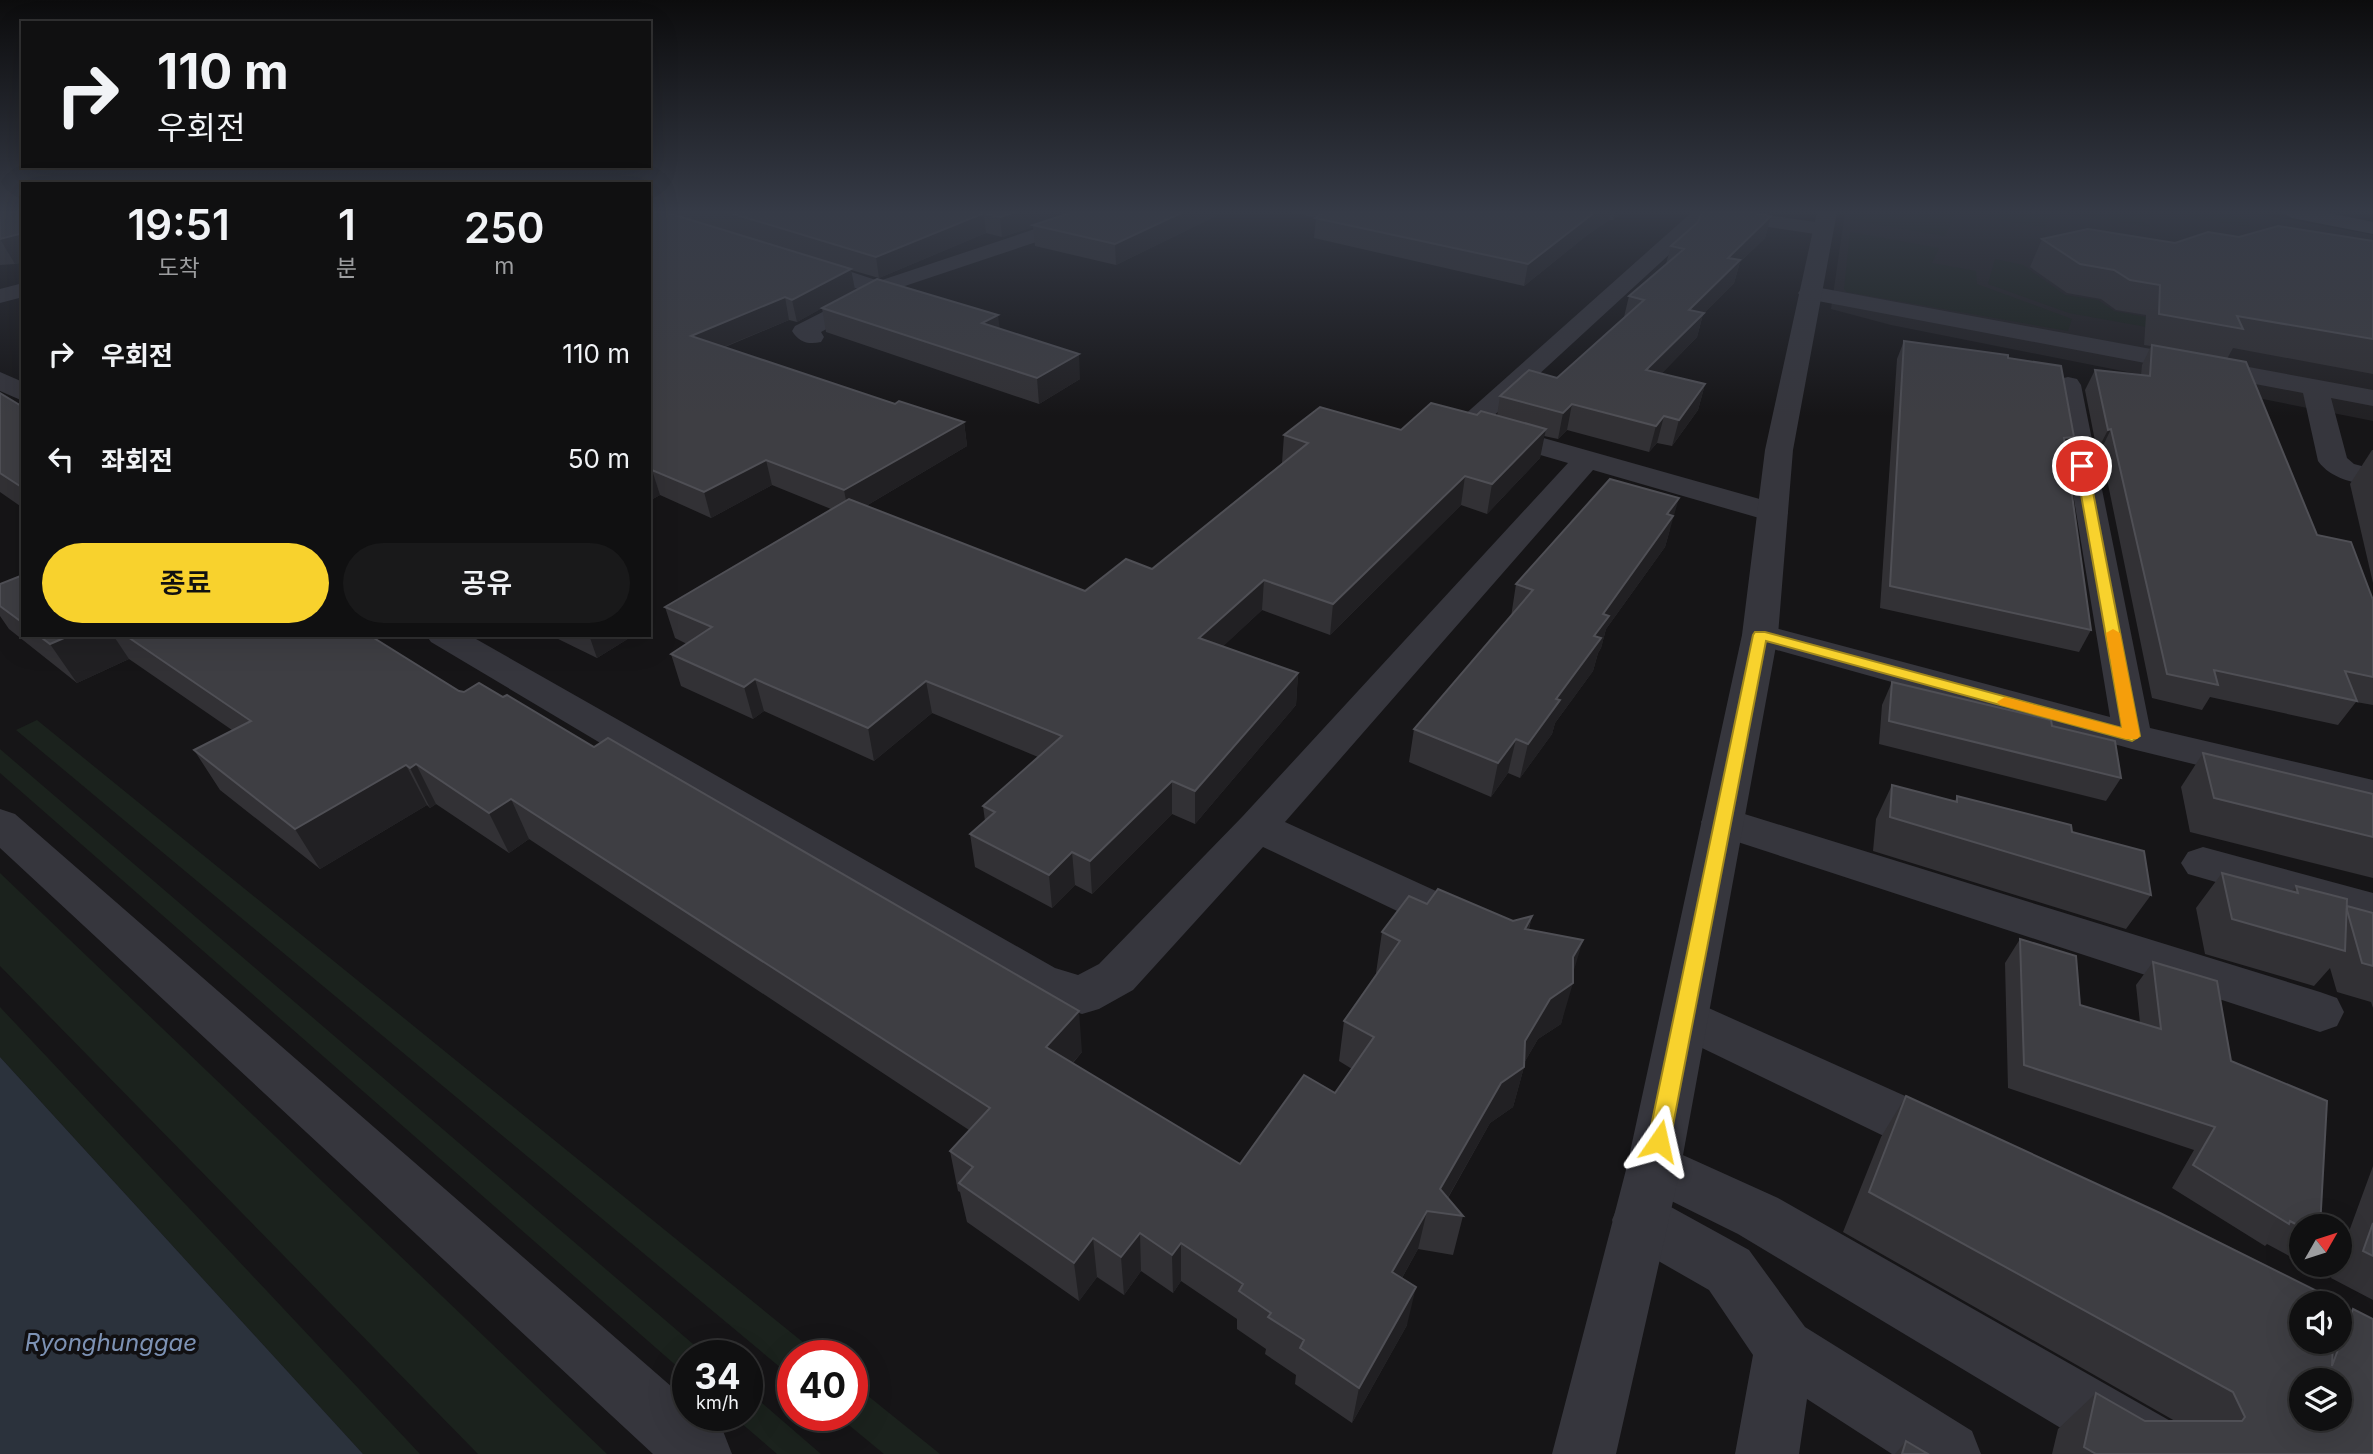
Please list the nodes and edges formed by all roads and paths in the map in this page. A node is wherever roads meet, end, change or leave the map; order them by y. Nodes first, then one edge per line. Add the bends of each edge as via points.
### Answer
1 (854, 280) edge
2 (903, 280) edge
3 (1629, 280) edge
4 (1813, 280) edge
5 (879, 288) junction
6 (21, 291) edge
7 (1810, 293) junction
8 (0, 296) edge
9 (812, 337) dead end
10 (5, 369) edge
11 (2067, 385) edge
12 (2315, 387) junction
13 (21, 390) edge
14 (2373, 398) edge
15 (1587, 459) junction
16 (2373, 478) edge
17 (1773, 513) junction
18 (1760, 635) junction
19 (446, 637) edge
20 (2132, 736) junction
21 (2373, 794) edge
22 (1722, 822) junction
23 (0, 824) edge
24 (1257, 827) junction
25 (2203, 863) dead end
26 (2373, 910) edge
27 (1491, 936) edge
28 (2320, 1012) dead end
29 (1684, 1017) junction
30 (1986, 1158) edge
31 (1647, 1193) junction
32 (1784, 1349) junction
33 (700, 1454) edge
34 (1584, 1454) edge
35 (1766, 1454) edge
36 (1949, 1454) edge
37 (2165, 1454) edge

1 - 5 street
2 - 5 street
3 - 15 street via 1466,425
4 - 7 street
5 - 9 street via 804,331
6 - 8 street
7 - 12 street
7 - 17 street via 1779,450
10 - 13 street
11 - 20 street
12 - 14 street
12 - 16 street via 2333,461 2344,470
15 - 17 street
15 - 24 street
17 - 18 street
18 - 20 street
18 - 22 street
19 - 24 street via 1040,982 1082,995 1116,977
20 - 21 street
22 - 28 street
22 - 29 street
23 - 33 street
24 - 27 street
25 - 26 street
29 - 30 street
29 - 31 street
31 - 32 street via 1729,1270
31 - 34 street
31 - 37 street via 1758,1216
32 - 35 street
32 - 36 street

